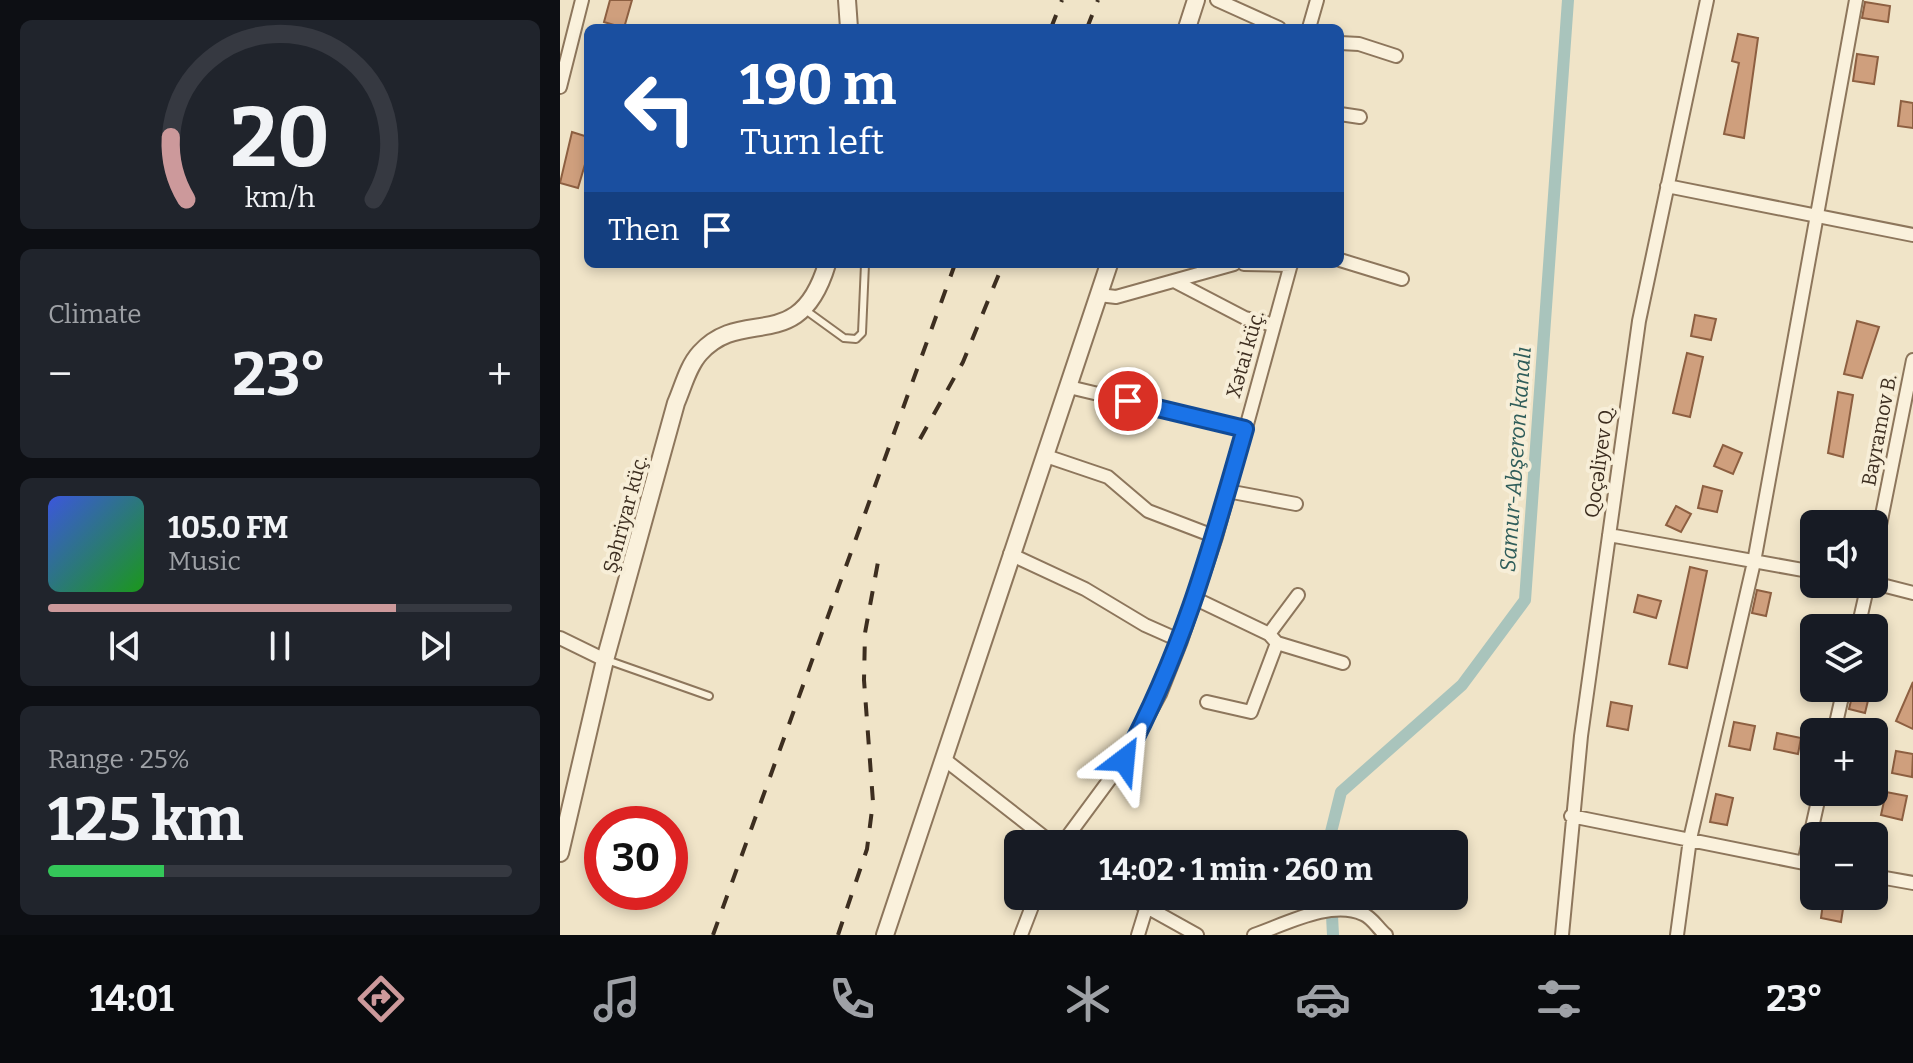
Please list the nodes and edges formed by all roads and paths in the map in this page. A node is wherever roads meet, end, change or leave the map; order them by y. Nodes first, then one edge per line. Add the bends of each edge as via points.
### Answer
1 (582, 0) edge
2 (847, 0) edge
3 (1196, 0) edge
4 (1217, 0) edge
5 (1317, 0) edge
6 (1707, 0) edge
7 (1856, 0) edge
8 (849, 24) edge
9 (1188, 24) edge
10 (1270, 24) edge
11 (1310, 24) edge
12 (1344, 43) edge
13 (564, 54) edge
14 (1396, 56) dead end
15 (560, 87) edge
16 (1344, 115) edge
17 (1360, 117) dead end
18 (1667, 186) junction
19 (1819, 214) junction
20 (1913, 235) edge
21 (1344, 261) edge
22 (825, 268) edge
23 (865, 268) edge
24 (1108, 268) edge
25 (1220, 268) edge
26 (1290, 268) edge
27 (1402, 279) dead end
28 (1174, 281) junction
29 (1099, 295) junction
30 (804, 309) junction
31 (1274, 325) junction
32 (1913, 360) edge
33 (1069, 387) junction
34 (1245, 429) junction
35 (1046, 456) junction
36 (1227, 491) junction
37 (1296, 504) dead end
38 (1883, 510) edge
39 (1609, 535) junction
40 (1216, 537) junction
41 (1010, 554) junction
42 (1754, 562) junction
43 (1800, 570) edge
44 (1888, 587) edge
45 (1913, 593) edge
46 (1298, 595) dead end
47 (1196, 599) junction
48 (560, 638) edge
49 (1273, 638) junction
50 (1181, 641) junction
51 (605, 660) junction
52 (1343, 663) dead end
53 (709, 696) dead end
54 (1207, 702) dead end
55 (944, 759) junction
56 (1571, 816) junction
57 (1035, 830) edge
58 (1072, 830) edge
59 (1690, 839) junction
60 (560, 853) edge
61 (1800, 862) edge
62 (1888, 879) edge
63 (1913, 883) edge
64 (1031, 910) edge
65 (1146, 910) edge
66 (1148, 910) edge
67 (885, 935) edge
68 (1021, 935) edge
69 (1138, 935) edge
70 (1197, 935) edge
71 (1254, 935) edge
72 (1386, 935) edge
73 (1562, 935) edge
74 (1677, 935) edge

1 - 13 street
2 - 8 street
3 - 9 street
4 - 10 street
5 - 11 street
6 - 18 street, Qoçəliyev Q.
7 - 19 street
12 - 14 street
13 - 15 street
16 - 17 street
18 - 19 street
18 - 39 street, Qoçəliyev Q. via 1639,321
19 - 20 street
19 - 42 street
21 - 27 street
22 - 30 street
23 - 30 lane via 862,333 856,339 844,338
24 - 29 street
25 - 28 street
26 - 31 street, Xətai küç.
28 - 29 street via 1116,297
28 - 31 street via 1245,318
29 - 33 street
30 - 51 street, Şəhriyar küç. via 780,325 721,338 691,367 676,403
31 - 34 street, Xətai küç.
32 - 38 street, Bayramov B.
33 - 34 street
33 - 35 street
34 - 36 street, Xətai küç.
35 - 40 street via 1108,477 1148,511
35 - 41 street
36 - 37 street
36 - 40 street, Xətai küç.
39 - 42 street
39 - 56 street, Qoçəliyev Q.
40 - 47 street, Xətai küç.
41 - 50 street
41 - 55 street
42 - 43 street
42 - 59 street
44 - 45 street
46 - 49 street
47 - 49 street
47 - 50 street, Xətai küç.
48 - 51 street
49 - 52 street
49 - 54 street via 1251,712
50 - 58 street, Xətai küç. via 1124,760
51 - 53 lane
51 - 60 street, Şəhriyar küç.
55 - 57 street
55 - 67 street
56 - 59 street
56 - 73 street, Qoçəliyev Q.
59 - 61 street
59 - 74 street
62 - 63 street
64 - 68 street
65 - 69 street
66 - 70 street
71 - 72 street via 1306,914 1352,911 1368,916

